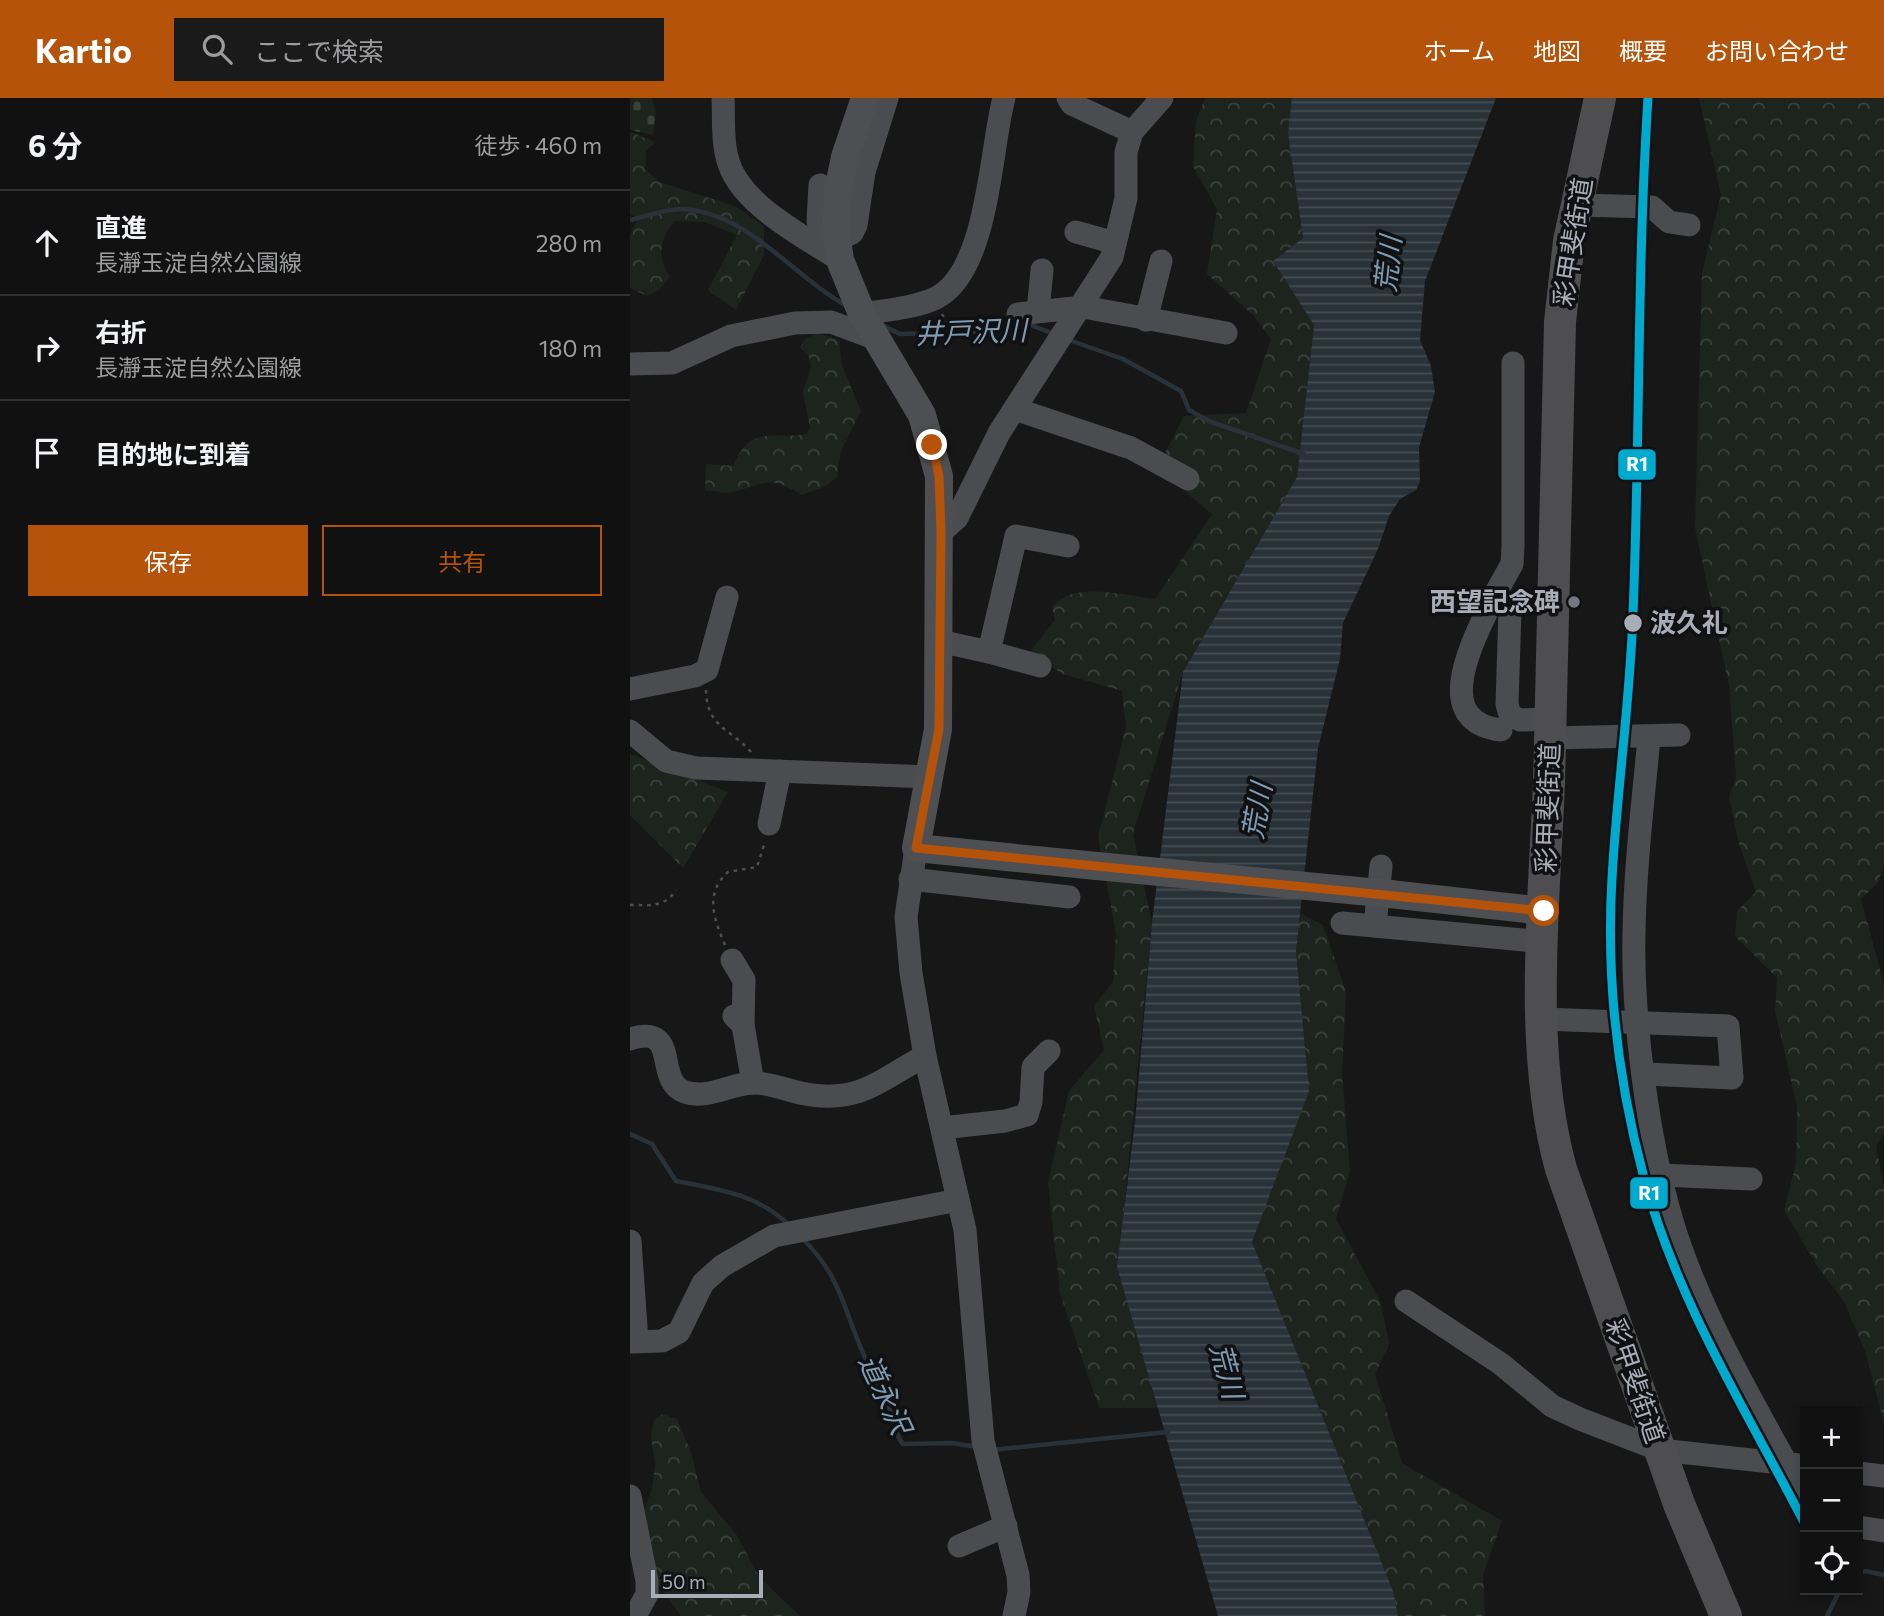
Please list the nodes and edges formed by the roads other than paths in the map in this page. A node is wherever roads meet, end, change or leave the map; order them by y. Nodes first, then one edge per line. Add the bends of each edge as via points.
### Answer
1 (723, 98) edge
2 (865, 98) edge
3 (887, 98) edge
4 (1004, 98) edge
5 (1068, 98) edge
6 (1162, 98) edge
7 (1600, 98) edge
8 (1132, 132) junction
9 (820, 186) dead end
10 (1577, 205) junction
11 (1689, 225) dead end
12 (1076, 232) dead end
13 (1115, 243) junction
14 (838, 244) junction
15 (1161, 261) dead end
16 (1042, 270) dead end
17 (1083, 307) junction
18 (1146, 320) junction
19 (868, 326) junction
20 (1226, 333) dead end
21 (1513, 363) dead end
22 (630, 364) edge
23 (1015, 409) junction
24 (1188, 479) dead end
25 (941, 532) junction
26 (1068, 546) dead end
27 (1494, 596) junction
28 (727, 597) dead end
29 (940, 641) junction
30 (989, 652) junction
31 (1040, 666) dead end
32 (630, 689) edge
33 (1550, 729) junction
34 (1501, 730) dead end
35 (630, 731) edge
36 (1679, 735) dead end
37 (1649, 737) junction
38 (774, 771) junction
39 (930, 777) junction
40 (769, 824) road end
41 (916, 848) junction
42 (1381, 866) dead end
43 (910, 879) junction
44 (1069, 897) dead end
45 (1544, 911) junction
46 (1342, 923) dead end
47 (1375, 926) junction
48 (1544, 942) junction
49 (732, 960) road end
50 (1542, 1018) junction
51 (1639, 1021) junction
52 (630, 1039) edge
53 (1049, 1051) dead end
54 (925, 1056) junction
55 (1645, 1074) junction
56 (753, 1083) junction
57 (942, 1128) junction
58 (1660, 1175) junction
59 (1751, 1179) dead end
60 (958, 1200) junction
61 (630, 1241) edge
62 (1406, 1301) dead end
63 (633, 1341) edge
64 (1660, 1450) junction
65 (1796, 1465) edge
66 (1863, 1474) edge
67 (1884, 1476) edge
68 (630, 1496) edge
69 (1006, 1526) junction
70 (1863, 1528) edge
71 (1884, 1531) edge
72 (959, 1546) dead end
73 (1718, 1613) edge
74 (635, 1616) edge
75 (1014, 1616) edge

1 - 14 street via 726,157 735,180 748,196
2 - 14 main road via 838,191
3 - 14 street via 864,172 856,225
4 - 19 street via 988,198 973,249 946,291
5 - 8 street
6 - 8 street
7 - 10 highway, 彩甲斐街道
8 - 13 street via 1126,152 1126,198
9 - 14 street via 818,221
10 - 11 street via 1652,206 1669,222
10 - 33 highway, 彩甲斐街道 via 1560,322
12 - 13 street
13 - 17 street via 1112,257
14 - 19 main road
15 - 18 street
16 - 17 street via 1028,313
17 - 18 street
17 - 23 street
18 - 20 street
19 - 22 street via 795,323 731,336 672,363
19 - 25 main road via 925,425 939,476
21 - 27 street via 1512,564
23 - 24 street via 1130,448
23 - 25 street via 957,518
25 - 29 main road
26 - 30 street via 1016,536
27 - 33 street via 1510,610 1510,715
27 - 34 street via 1474,641 1461,700 1471,719
28 - 32 street via 707,670
29 - 30 street
29 - 39 main road via 939,729
30 - 31 street
33 - 37 street
33 - 45 highway, 彩甲斐街道
35 - 38 street via 666,761 696,768
36 - 37 street
37 - 51 street via 1634,933
38 - 39 street
38 - 40 street
39 - 41 main road
41 - 43 street
41 - 45 main road, bridge
42 - 47 street
43 - 44 street
43 - 54 street via 906,917
45 - 48 highway, 彩甲斐街道
46 - 47 street
47 - 48 street
48 - 50 highway, 彩甲斐街道
49 - 56 street via 744,980 739,1020
50 - 51 street
50 - 64 highway, 彩甲斐街道 via 1543,1075 1555,1145
51 - 55 street
51 - 55 street via 1728,1026 1732,1078
52 - 56 street via 647,1034 656,1038 672,1080 682,1091 698,1094
53 - 57 street via 1033,1067 1027,1115
54 - 56 street via 865,1091 811,1096
54 - 57 street
55 - 58 street
57 - 60 street
58 - 59 street
58 - 65 street via 1673,1223 1712,1320
60 - 63 street via 774,1236 722,1266 703,1283 679,1332 662,1341
60 - 69 street via 965,1230 983,1441
61 - 63 street
62 - 64 street via 1500,1364 1552,1406
64 - 65 street
64 - 73 highway, 彩甲斐街道
66 - 67 street
68 - 74 street via 648,1581 647,1594
69 - 72 street
69 - 75 street via 1018,1575
70 - 71 street

